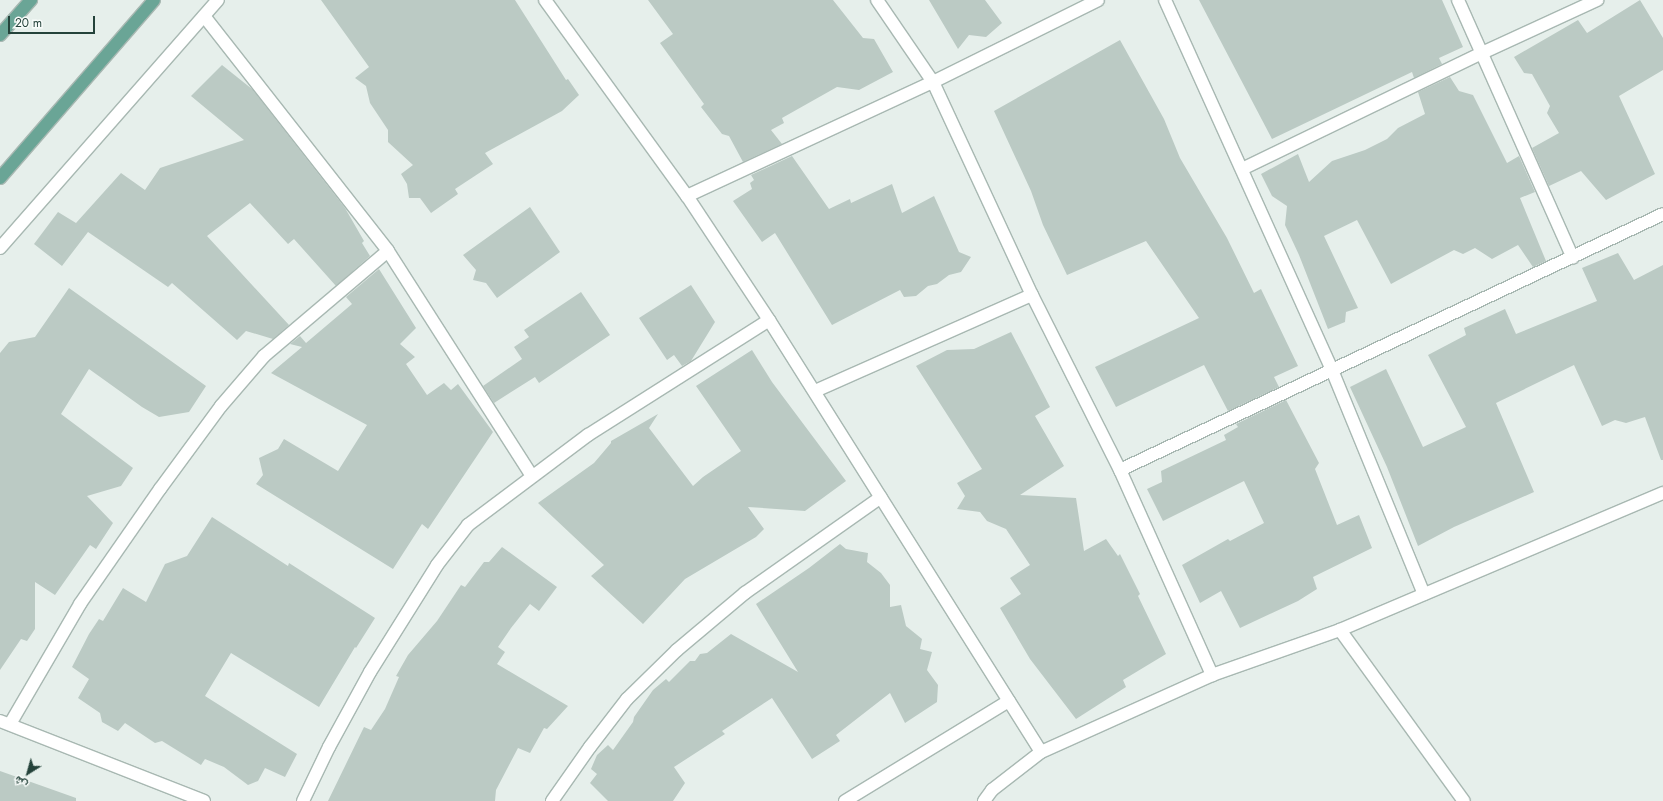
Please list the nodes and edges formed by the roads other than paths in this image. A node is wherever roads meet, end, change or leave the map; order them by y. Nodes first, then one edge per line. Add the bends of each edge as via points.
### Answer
1 (31, 0) edge
2 (154, 0) edge
3 (218, 0) edge
4 (545, 0) edge
5 (876, 0) edge
6 (1098, 0) edge
7 (1165, 0) edge
8 (1458, 0) edge
9 (1598, 0) edge
10 (204, 16) junction
11 (0, 35) edge
12 (1482, 53) junction
13 (933, 82) junction
14 (1242, 169) junction
15 (0, 178) edge
16 (687, 196) junction
17 (1663, 214) edge
18 (0, 248) edge
19 (388, 251) junction
20 (1573, 258) junction
21 (1032, 295) junction
22 (769, 320) junction
23 (1332, 370) junction
24 (815, 392) junction
25 (1120, 470) junction
26 (532, 476) junction
27 (1663, 493) edge
28 (881, 497) junction
29 (1424, 594) junction
30 (1340, 630) junction
31 (1212, 675) junction
32 (1009, 701) junction
33 (5, 722) edge
34 (1041, 752) junction
35 (204, 801) edge
36 (303, 801) edge
37 (552, 801) edge
38 (845, 801) edge
39 (984, 801) edge
40 (1464, 801) edge

1 - 11 main road
2 - 15 main road
3 - 10 street
4 - 16 street
5 - 13 street
6 - 13 street
7 - 14 street
8 - 12 street
9 - 12 street
10 - 18 street
10 - 19 street
12 - 14 street
12 - 20 street
13 - 16 street
13 - 21 street
14 - 23 street
16 - 22 street
17 - 20 street
19 - 26 street
19 - 33 street via 264,356 220,406 80,604
20 - 23 street
21 - 24 street
21 - 25 street
22 - 24 street
22 - 26 street via 588,436
23 - 25 street
23 - 29 street
24 - 28 street
25 - 31 street
26 - 36 street via 468,525 437,565 370,672
27 - 29 street
28 - 32 street
28 - 37 street via 745,593 677,650 627,699
29 - 30 street
30 - 31 street
30 - 40 street
31 - 34 street
32 - 34 street
32 - 38 street
33 - 35 street
34 - 39 street via 992,790

